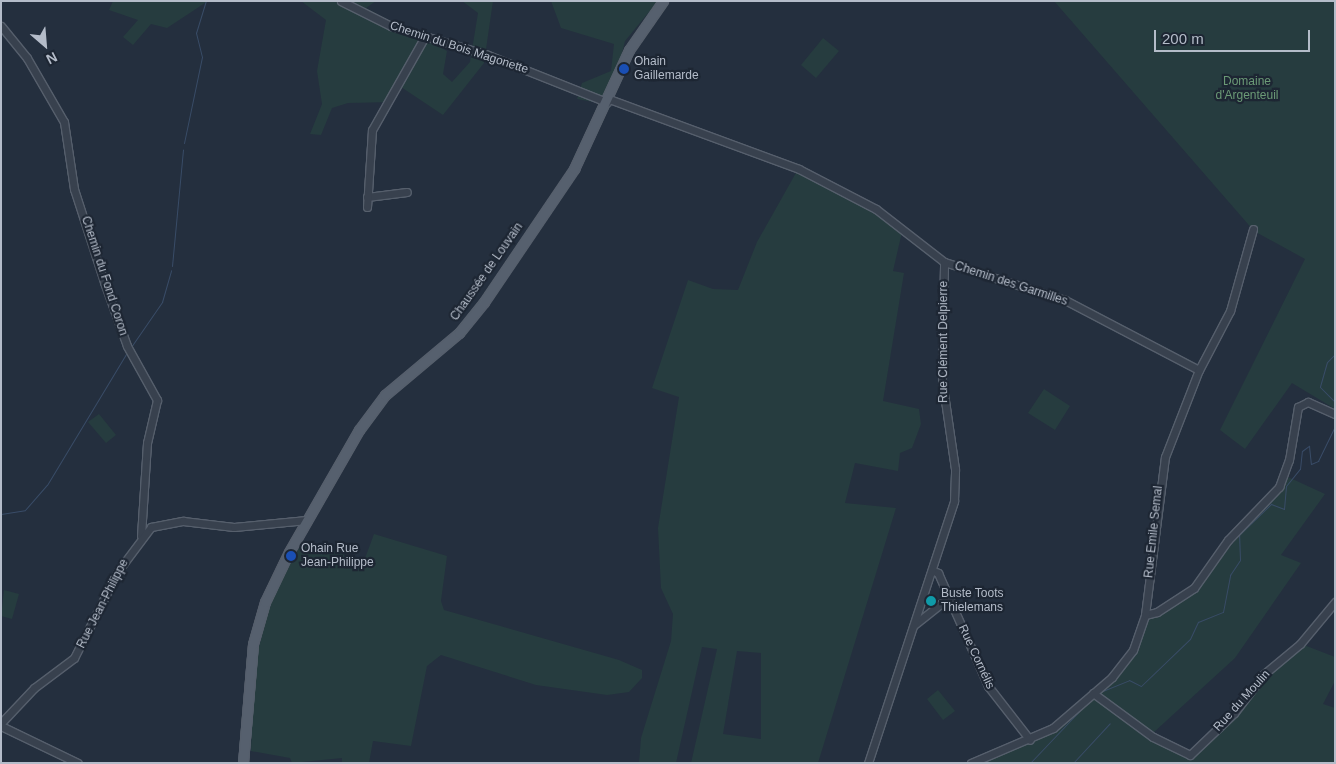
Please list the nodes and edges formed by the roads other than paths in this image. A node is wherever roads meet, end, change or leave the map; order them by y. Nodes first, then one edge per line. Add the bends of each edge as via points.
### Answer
1 (341, 1) edge
2 (663, 1) edge
3 (1, 26) edge
4 (424, 38) junction
5 (608, 101) junction
6 (407, 192) dead end
7 (367, 197) junction
8 (367, 208) dead end
9 (1253, 229) dead end
10 (944, 262) junction
11 (1199, 370) junction
12 (1335, 414) edge
13 (307, 520) junction
14 (141, 536) junction
15 (932, 570) junction
16 (948, 598) junction
17 (1335, 602) edge
18 (1145, 615) junction
19 (914, 625) junction
20 (1093, 693) junction
21 (1, 724) edge
22 (1030, 740) junction
23 (78, 763) edge
24 (243, 763) edge
25 (868, 763) edge
26 (971, 763) edge

1 - 4 street, Chemin du Bois Magonette
2 - 5 main road, Chaussée de Louvain via 633,42
3 - 14 street, Chemin du Fond Coron via 27,58 64,122 74,189 104,282 127,346 156,400 147,443
4 - 5 street, Chemin du Bois Magonette via 488,55
4 - 7 street via 372,130
5 - 10 street, Chemin des Garmilles via 799,169 849,193
5 - 13 main road, Chaussée de Louvain via 574,169 482,304 459,333 385,396 359,430
6 - 7 street
7 - 8 street
9 - 11 street, Rue Emile Semal via 1230,310
10 - 11 street, Chemin des Garmilles via 1065,300
10 - 15 street, Rue Clément Delpierre via 943,404 956,486
11 - 18 street, Rue Emile Semal via 1165,456
12 - 18 street via 1308,402 1298,407 1290,460 1279,487 1228,540 1194,588
13 - 14 street via 234,527 183,521 156,525
13 - 24 main road, Chaussée de Louvain via 279,570 258,626 247,681
14 - 21 street, Rue Jean-Philippe via 74,658 34,688
15 - 16 street, Rue Cornélis via 938,573
15 - 19 street, Rue Clément Delpierre
16 - 19 street
16 - 22 street, Rue Cornélis via 988,686
17 - 20 street, Rue du Moulin via 1300,644 1264,674 1234,713 1190,755 1153,737
18 - 20 street, Rue Emile Semal via 1129,657
19 - 25 street, Rue Clément Delpierre
20 - 22 street, Rue Emile Semal via 1053,728
21 - 23 street
22 - 26 street, Rue Emile Semal

